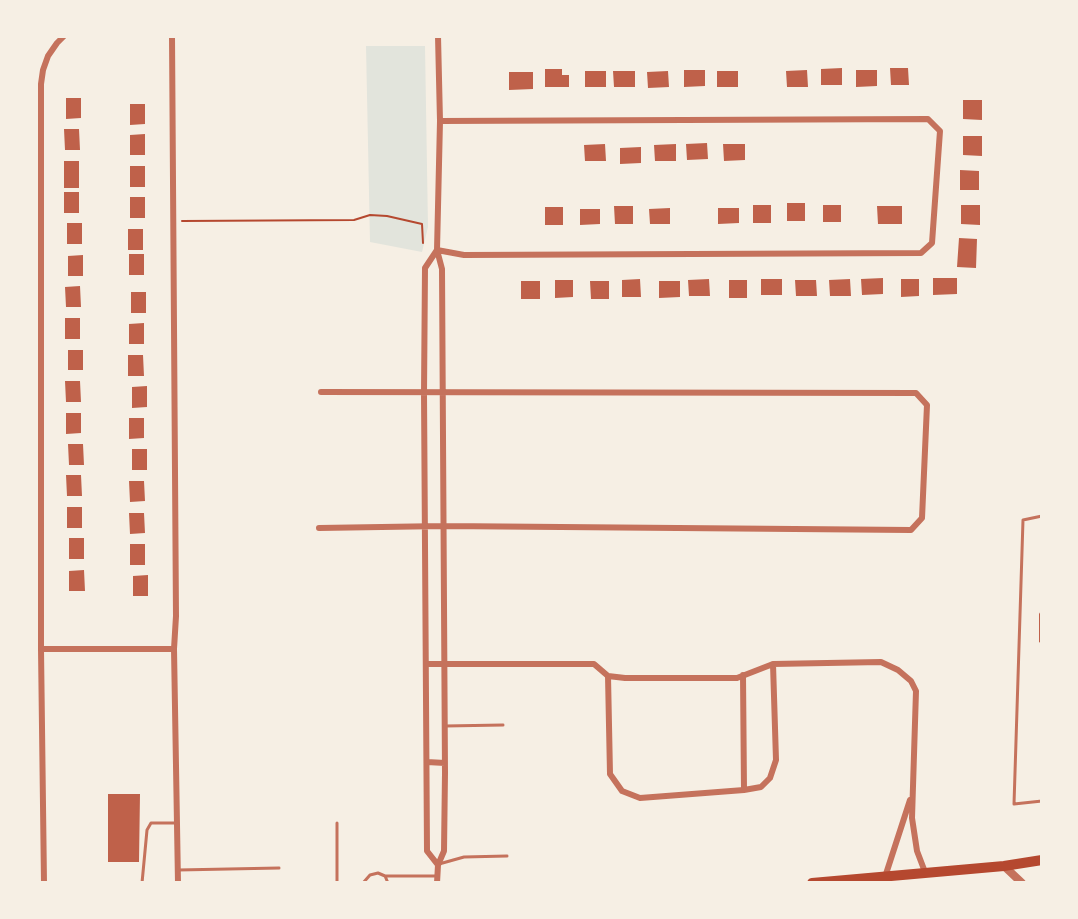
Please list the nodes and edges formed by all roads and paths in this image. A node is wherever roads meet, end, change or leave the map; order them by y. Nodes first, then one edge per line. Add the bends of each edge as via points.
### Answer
1 (64, 36) edge
2 (171, 36) edge
3 (438, 36) edge
4 (440, 121) junction
5 (173, 221) junction
6 (423, 243) dead end
7 (437, 250) junction
8 (321, 392) dead end
9 (424, 393) junction
10 (442, 393) junction
11 (1042, 516) edge
12 (444, 526) junction
13 (426, 527) junction
14 (320, 528) dead end
15 (41, 649) junction
16 (174, 649) junction
17 (444, 663) junction
18 (426, 664) junction
19 (773, 664) junction
20 (609, 675) junction
21 (743, 675) junction
22 (503, 725) dead end
23 (445, 726) junction
24 (427, 762) junction
25 (445, 763) junction
26 (744, 790) junction
27 (912, 794) junction
28 (1042, 801) edge
29 (177, 823) junction
30 (337, 823) dead end
31 (507, 856) dead end
32 (1042, 860) edge
33 (438, 865) junction
34 (1004, 866) junction
35 (279, 868) dead end
36 (178, 870) junction
37 (925, 872) junction
38 (385, 876) junction
39 (885, 877) junction
40 (437, 880) edge
41 (44, 883) edge
42 (142, 883) edge
43 (178, 883) edge
44 (337, 883) edge
45 (363, 883) edge
46 (388, 883) edge
47 (813, 883) edge
48 (1022, 883) edge

1 - 15 street via 48,56 41,84
2 - 5 street
3 - 4 street
4 - 7 street
4 - 7 street via 928,119 940,131 932,243 921,253 464,255
5 - 6 path via 354,220 370,215 387,216 422,224
5 - 16 street
7 - 9 street via 425,268
7 - 10 street via 442,269
8 - 9 street
9 - 10 street
9 - 13 street
10 - 12 street
10 - 12 street via 916,393 927,405 922,518 911,530
11 - 28 lane via 1023,520 1014,804
12 - 13 street
12 - 17 street
13 - 14 street
13 - 18 street
15 - 16 street
15 - 41 street
16 - 29 street
17 - 18 street
17 - 20 street via 594,664
17 - 23 street
18 - 24 street
19 - 21 street
19 - 26 street via 776,760 770,778 761,787
19 - 27 street via 881,662 911,681 916,691
20 - 21 street
20 - 26 street via 610,774 622,791 640,798
21 - 26 street
22 - 23 lane
23 - 25 street
24 - 25 street
24 - 33 street via 427,851
25 - 33 street via 444,851
27 - 37 street via 917,851
27 - 39 street
29 - 36 street
29 - 42 lane via 151,823
30 - 44 lane
31 - 33 lane via 464,857
32 - 34 main road
33 - 40 street
34 - 37 main road
34 - 48 street
35 - 36 lane
36 - 43 street
37 - 39 main road
38 - 40 lane
38 - 45 lane via 373,873
38 - 46 lane
39 - 47 main road

